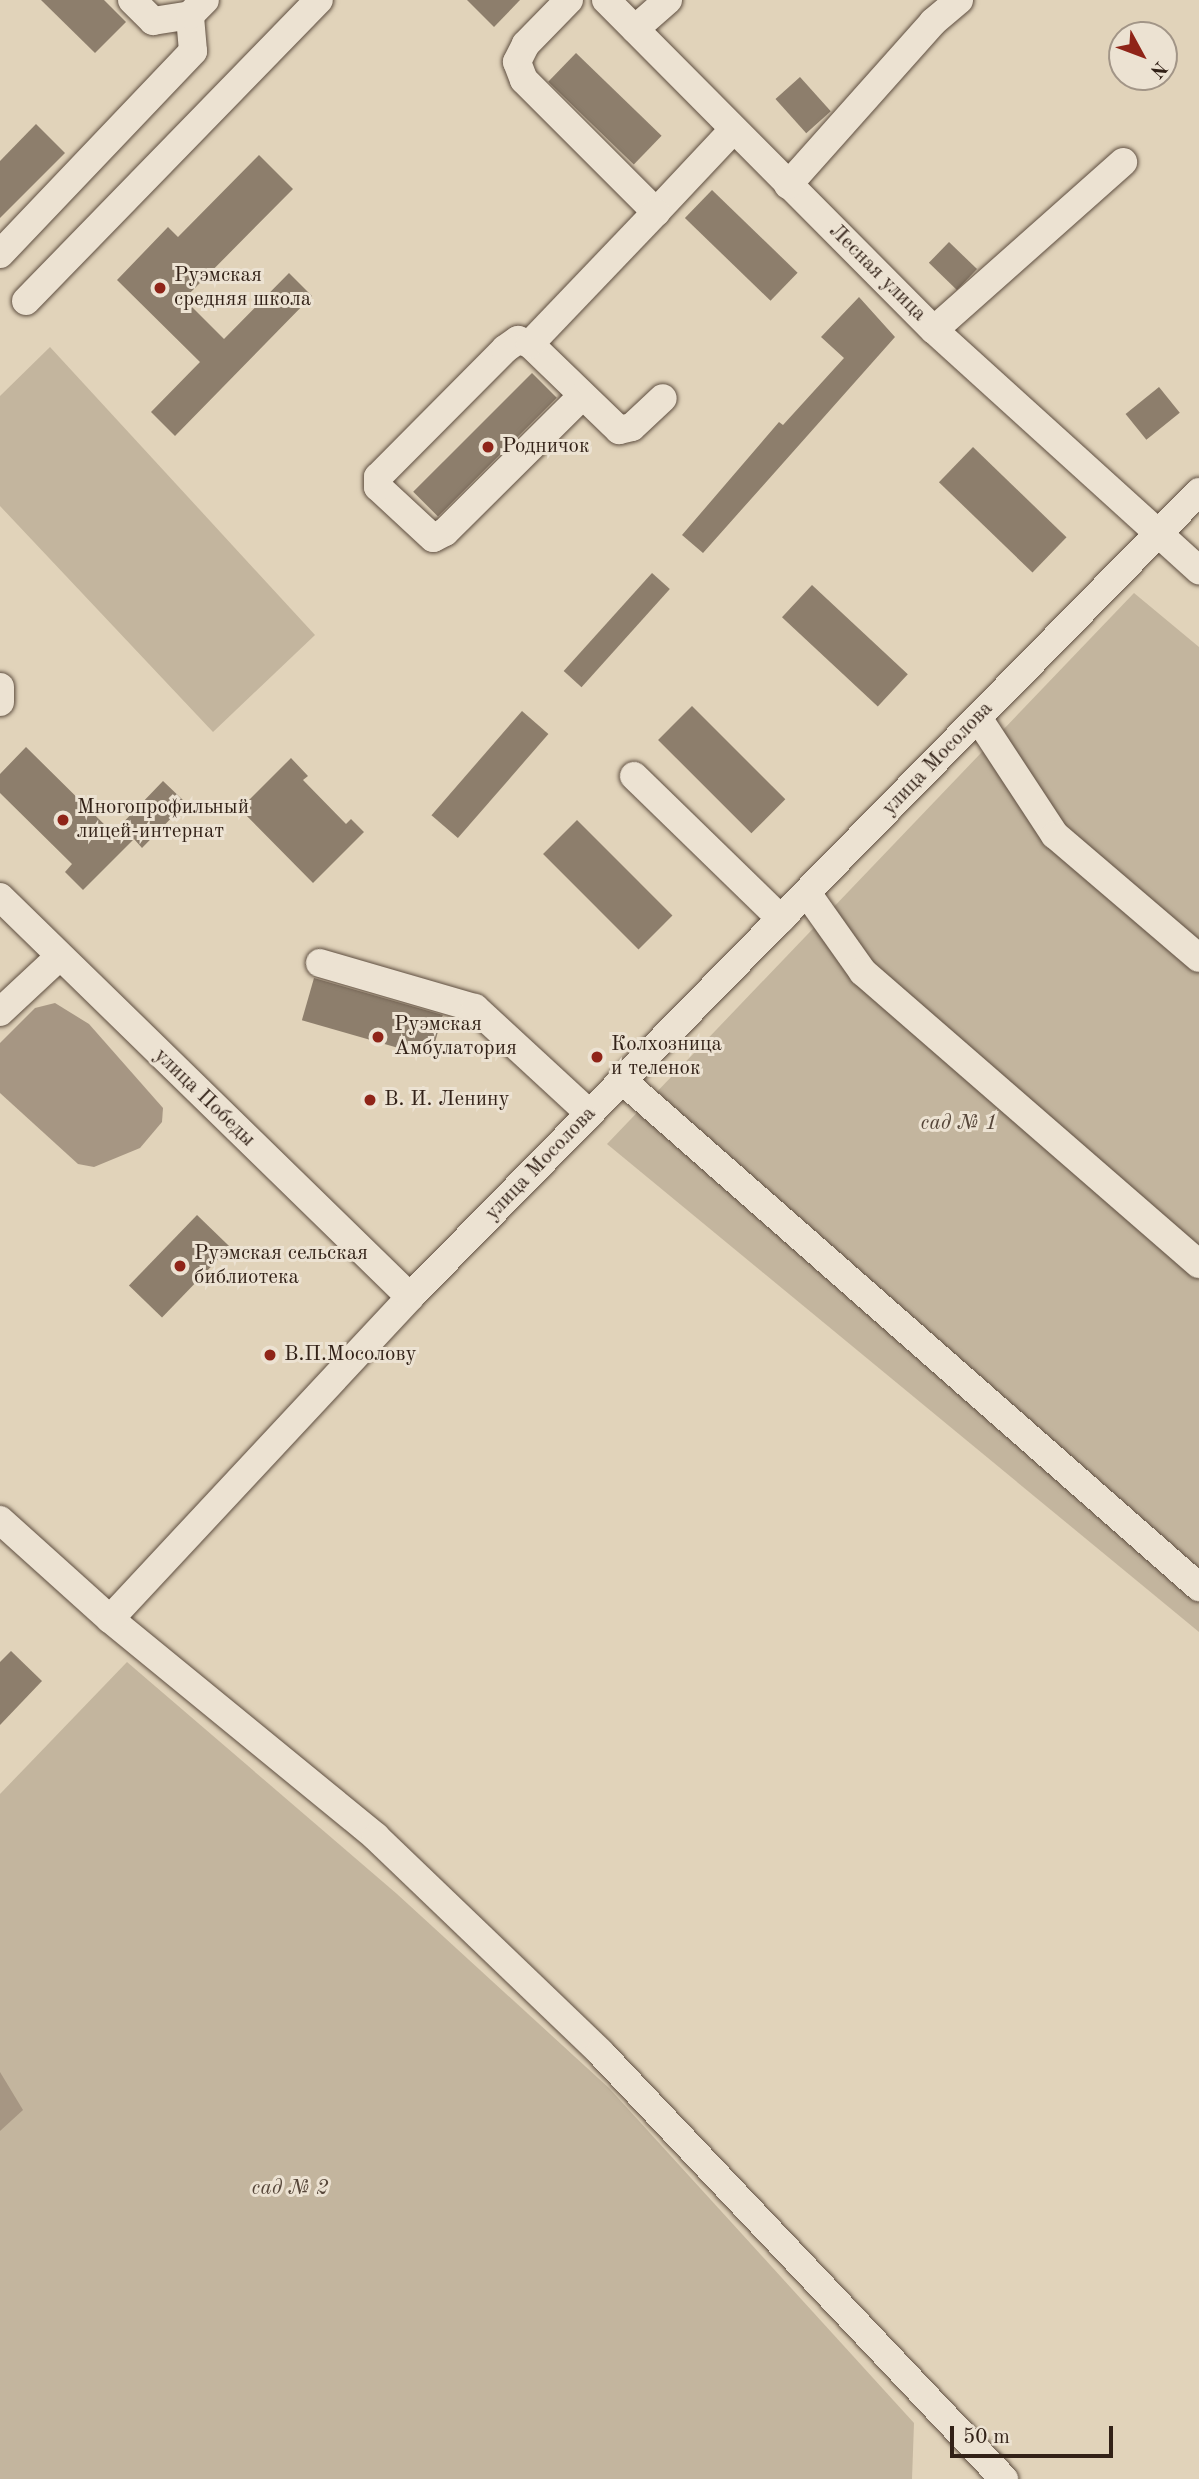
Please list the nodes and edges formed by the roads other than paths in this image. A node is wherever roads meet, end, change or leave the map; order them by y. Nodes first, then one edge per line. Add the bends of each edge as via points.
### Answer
1 (132, 0) edge
2 (319, 0) edge
3 (569, 0) edge
4 (606, 0) edge
5 (667, 0) edge
6 (959, 0) edge
7 (198, 7) edge
8 (635, 29) junction
9 (733, 130) junction
10 (1124, 162) dead end
11 (788, 185) junction
12 (656, 212) junction
13 (0, 254) edge
14 (26, 301) dead end
15 (934, 330) junction
16 (530, 344) junction
17 (582, 396) junction
18 (663, 398) dead end
19 (1199, 492) edge
20 (1157, 536) junction
21 (1199, 570) edge
22 (0, 687) edge
23 (0, 702) edge
24 (978, 718) junction
25 (634, 776) dead end
26 (807, 893) junction
27 (0, 897) edge
28 (781, 919) junction
29 (59, 957) junction
30 (1199, 958) edge
31 (320, 963) dead end
32 (0, 1012) edge
33 (622, 1081) junction
34 (590, 1114) junction
35 (1199, 1264) edge
36 (410, 1297) junction
37 (0, 1520) edge
38 (1199, 1587) edge
39 (110, 1619) junction
40 (972, 2446) junction
41 (973, 2479) edge
42 (1004, 2479) edge

1 - 7 street via 153,21
2 - 14 street
3 - 12 street via 526,44 517,62 524,80
4 - 8 street, Лесная улица
5 - 8 street
6 - 11 street via 933,22
7 - 13 street via 193,51
8 - 9 street, Лесная улица
9 - 11 street, Лесная улица
9 - 12 street
10 - 15 street via 1030,240
11 - 15 street, Лесная улица
12 - 16 street
15 - 20 street, Лесная улица
16 - 17 street
16 - 17 street via 518,340 505,349 378,477 378,487 433,538 445,532
17 - 18 street via 619,430 632,427
19 - 20 street, улица Мосолова
20 - 21 street, Лесная улица
20 - 24 street, улица Мосолова
22 - 23 street
24 - 26 street, улица Мосолова
24 - 30 street via 1055,835
25 - 28 street
26 - 28 street, улица Мосолова
26 - 35 street via 863,972
27 - 29 street, улица Победы
28 - 33 street, улица Мосолова
29 - 32 street
29 - 36 street, улица Победы
31 - 34 street via 475,1008
33 - 34 street, улица Мосолова
33 - 38 street
34 - 36 street, улица Мосолова
36 - 39 street, улица Мосолова
37 - 39 street
39 - 40 street via 376,1837 600,2052
40 - 41 street
40 - 42 street

